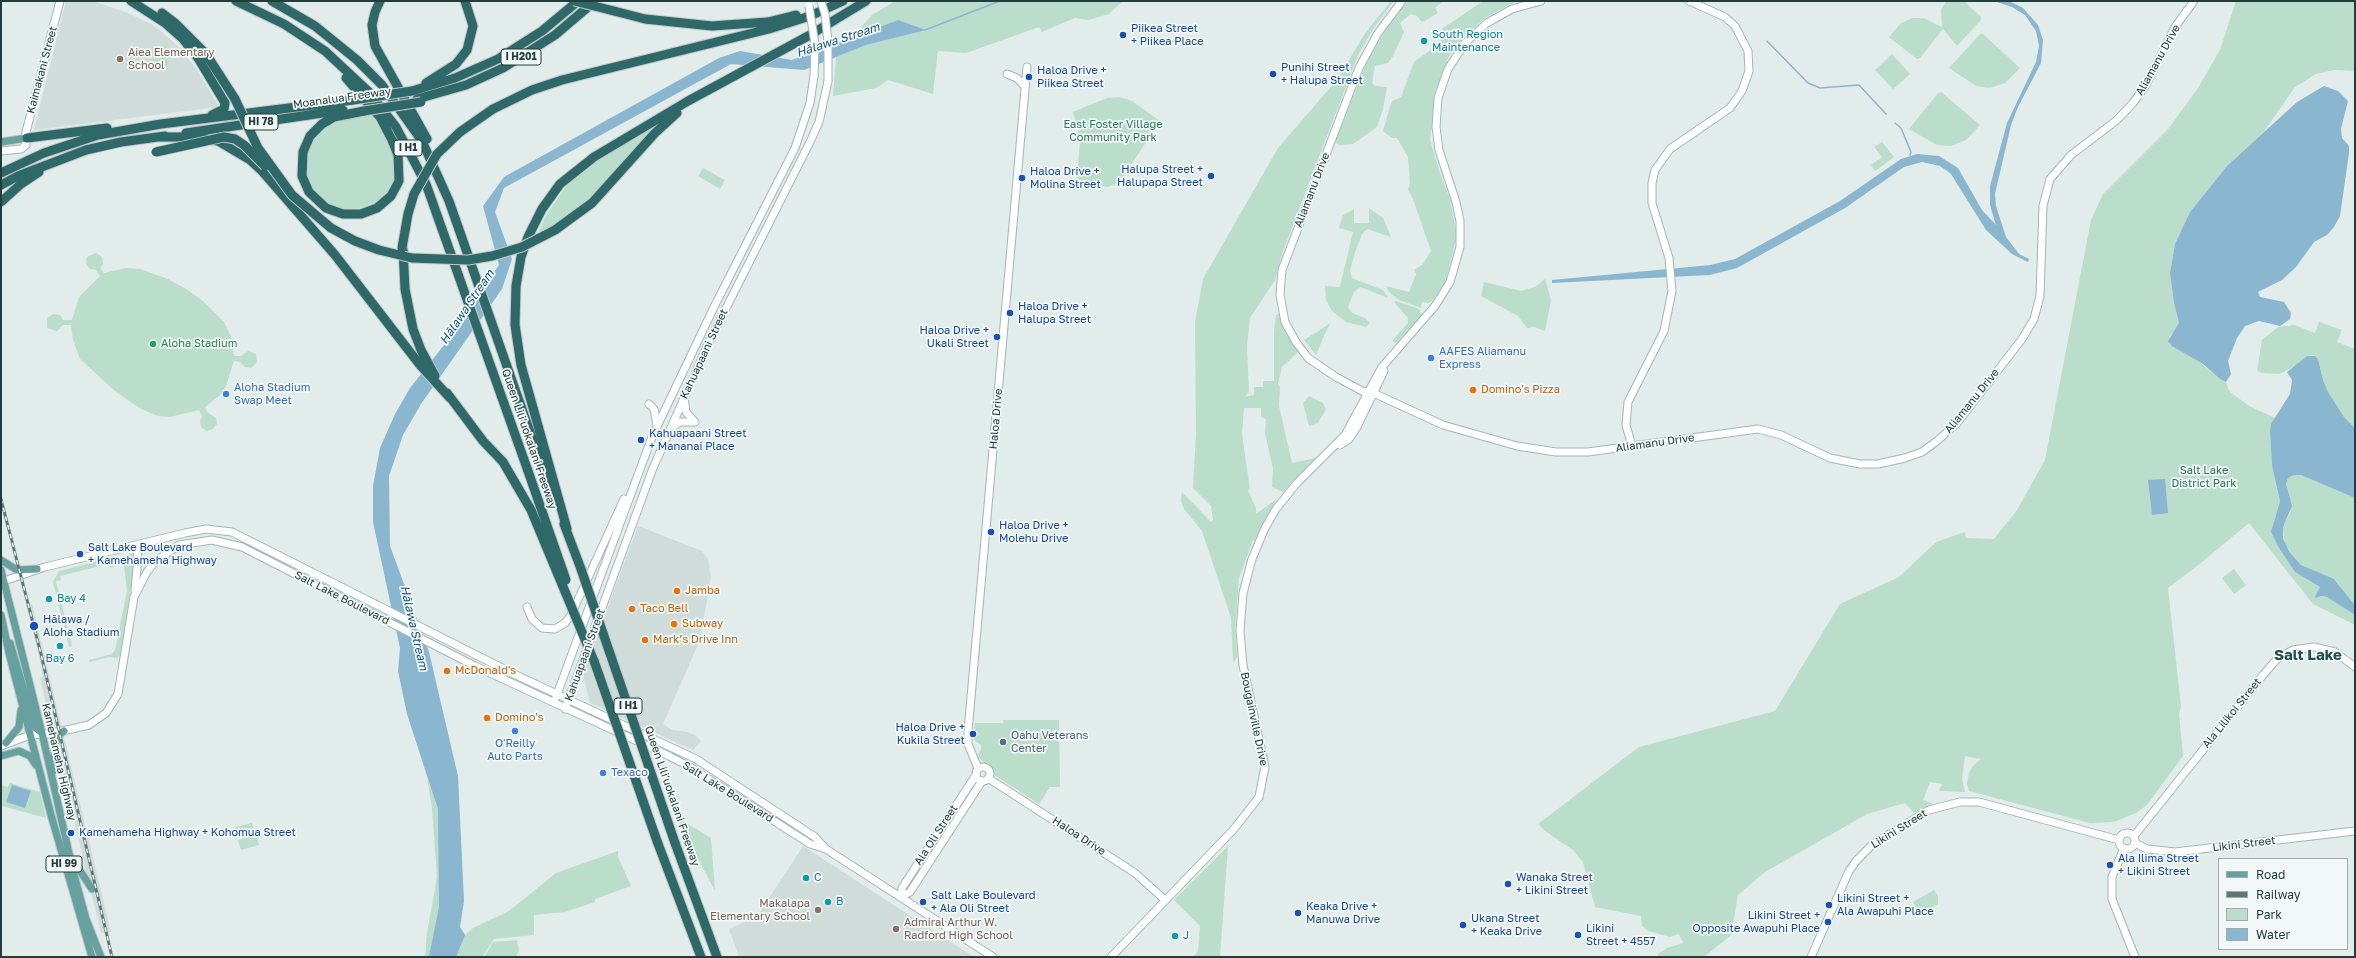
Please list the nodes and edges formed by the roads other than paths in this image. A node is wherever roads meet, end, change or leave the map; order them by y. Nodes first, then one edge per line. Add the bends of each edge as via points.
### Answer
1 (60, 1) edge
2 (131, 1) edge
3 (142, 1) edge
4 (236, 1) edge
5 (272, 1) edge
6 (380, 1) edge
7 (465, 1) edge
8 (574, 1) edge
9 (578, 1) edge
10 (594, 1) edge
11 (598, 1) edge
12 (821, 1) edge
13 (837, 1) edge
14 (842, 1) edge
15 (867, 1) edge
16 (1402, 1) edge
17 (1541, 1) edge
18 (1689, 1) edge
19 (2194, 1) edge
20 (808, 2) edge
21 (572, 23) junction
22 (295, 31) junction
23 (1027, 68) dead end
24 (1007, 74) dead end
25 (722, 85) junction
26 (1025, 87) junction
27 (410, 89) junction
28 (363, 109) junction
29 (205, 118) junction
30 (161, 124) junction
31 (161, 137) junction
32 (27, 138) junction
33 (1, 142) edge
34 (1, 151) edge
35 (156, 152) dead end
36 (68, 156) junction
37 (1, 173) edge
38 (443, 184) junction
39 (1, 185) edge
40 (292, 195) junction
41 (1, 202) edge
42 (423, 362) junction
43 (1371, 393) junction
44 (684, 396) junction
45 (649, 404) dead end
46 (657, 426) junction
47 (671, 428) junction
48 (1632, 446) junction
49 (638, 470) junction
50 (548, 476) junction
51 (136, 544) junction
52 (1, 560) edge
53 (37, 569) junction
54 (1, 570) edge
55 (2, 581) edge
56 (134, 597) junction
57 (527, 607) dead end
58 (1, 615) edge
59 (6, 636) junction
60 (594, 661) junction
61 (2355, 667) edge
62 (557, 693) junction
63 (20, 698) junction
64 (569, 698) junction
65 (554, 703) junction
66 (565, 709) junction
67 (64, 731) junction
68 (42, 733) junction
69 (30, 735) junction
70 (4, 744) edge
71 (1, 756) edge
72 (40, 771) junction
73 (977, 772) junction
74 (53, 779) junction
75 (985, 780) junction
76 (2355, 831) edge
77 (2119, 840) junction
78 (2134, 840) junction
79 (67, 848) junction
80 (2124, 848) junction
81 (826, 849) junction
82 (92, 889) dead end
83 (901, 897) junction
84 (1165, 900) junction
85 (92, 957) edge
86 (101, 957) edge
87 (701, 957) edge
88 (717, 957) edge
89 (993, 957) edge
90 (1111, 957) edge
91 (1811, 957) edge
92 (2135, 957) edge

1 - 32 street, Kaimakani Street via 26,132
2 - 29 highway via 157,16 177,33 207,71 225,105 222,110
3 - 40 highway, bridge via 161,12 191,38 219,72 258,148
4 - 22 highway, Queen Liliʻuokalani Freeway / I H1
5 - 38 highway, Queen Liliʻuokalani Freeway / I H1 via 326,34 371,73 412,125
6 - 38 highway via 372,25 375,46 423,130
7 - 27 highway via 472,26 470,43 462,58 439,76
8 - 13 highway, bridge via 645,20 729,26 788,18
9 - 27 highway via 542,31 498,59 455,78
10 - 21 highway, I H201
11 - 21 highway
12 - 44 street, Kahuapaani Street, bridge via 828,42 828,82 819,122
14 - 42 highway, bridge via 810,16 769,30 562,80 532,90 493,109 460,132 434,159 414,194 402,248 407,303
15 - 25 highway
16 - 43 street, Aliamanu Drive via 1378,33 1359,68 1282,270 1281,303 1288,328 1308,358 1364,392
17 - 43 street, Bougainville Drive via 1512,9 1481,27 1458,52 1445,76 1438,98 1436,127 1439,150 1459,214 1458,256 1442,297 1386,363
18 - 48 street via 1719,13 1730,21 1746,44 1750,65 1745,85 1734,103 1718,117 1670,149 1655,170 1652,203 1671,265 1671,305 1664,331 1627,407 1626,425 1628,440
19 - 48 street, Aliamanu Drive via 2175,27 2146,85 2133,103 2117,120 2071,155 2050,179 2043,206 2041,290 2034,319 2022,339 1944,436 1918,453 1878,464 1838,461 1781,435 1758,429
20 - 46 street, Kahuapaani Street, bridge via 815,44 814,76 810,104 795,148
21 - 28 highway, I H201, bridge via 520,58 466,85 419,100
22 - 28 highway via 341,72 375,111 398,155 400,181 387,201 366,213 343,214 321,205 309,192 302,176 303,152 310,136 322,124
22 - 60 highway, Queen Liliʻuokalani Freeway / I H1, bridge via 325,51 368,91 396,128 426,184
23 - 26 street, Haloa Drive
24 - 26 street via 1017,78
25 - 40 highway, bridge via 667,122 592,203 555,230 522,247 492,256 468,260 412,258 379,250 337,231
25 - 50 highway via 688,102 582,165 550,196 534,223 518,272 515,325 521,365
26 - 73 street, Haloa Drive via 968,731 968,744
27 - 29 highway, Moanalua Freeway / HI 78
28 - 31 highway, Moanalua Freeway / HI 78
29 - 30 highway, Moanalua Freeway / HI 78
30 - 32 highway via 121,126
30 - 37 highway, HI 78 via 78,141
31 - 36 highway, Moanalua Freeway / HI 78 via 114,144
31 - 42 highway via 193,137 218,141 250,160 335,255
32 - 33 main road
32 - 34 street via 26,145 21,149
35 - 40 highway, bridge via 224,138 235,140 252,152
36 - 39 highway, HI 78
36 - 41 highway via 33,176
38 - 50 highway, Queen Liliʻuokalani Freeway / I H1
42 - 60 highway, bridge via 483,441 503,462 530,510
43 - 48 street, Aliamanu Drive via 1443,425 1517,446 1562,452 1588,452
43 - 84 street, Bougainville Drive via 1349,439 1331,451 1297,483 1276,509 1260,537 1248,569 1241,606 1241,652 1264,759 1264,780 1255,804
44 - 47 street, Kahuapaani Street
44 - 47 street via 686,412 695,422 680,422
45 - 46 street via 656,414
46 - 49 street, Kahuapaani Street
47 - 64 street, Kahuapaani Street via 653,468
49 - 57 street via 565,623 555,629 542,628 532,619
49 - 62 street, Kahuapaani Street
50 - 88 highway, Queen Liliʻuokalani Freeway / I H1, bridge
51 - 53 street, Salt Lake Boulevard
51 - 56 street via 138,566
51 - 62 street, Salt Lake Boulevard via 206,529 232,532 425,630
52 - 53 main road via 17,570
53 - 55 street, Salt Lake Boulevard
54 - 55 main road, Kamehameha Highway / HI 99
55 - 68 main road, Kamehameha Highway / HI 99
56 - 65 street, Salt Lake Boulevard via 156,561 179,545 212,540 242,547 431,644
56 - 67 street, Salt Lake Boulevard via 119,688 112,706 89,725
58 - 59 main road, Kamehameha Highway / HI 99
59 - 63 main road, Kamehameha Highway / HI 99
59 - 68 main road via 16,657 33,721
60 - 87 highway, Queen Liliʻuokalani Freeway / I H1, bridge
61 - 78 street, Ala Lilikoi Street via 2335,652 2314,647 2293,650 2277,659 2262,674
62 - 64 street, Salt Lake Boulevard
62 - 65 street, Kahuapaani Street
63 - 69 main road, Kamehameha Highway / HI 99
63 - 70 main road via 22,712 19,727
64 - 66 street, Kahuapaani Street
64 - 81 street, Salt Lake Boulevard via 597,714 696,759 815,837
65 - 66 street, Salt Lake Boulevard
66 - 81 street, Salt Lake Boulevard via 690,767 810,844
67 - 68 street, Salt Lake Boulevard
67 - 74 main road via 57,736 55,744
68 - 69 street, Salt Lake Boulevard
68 - 74 main road, Kamehameha Highway / HI 99
69 - 70 street, Salt Lake Boulevard
69 - 72 main road, Kamehameha Highway / HI 99
71 - 72 main road via 14,751 25,753
72 - 85 main road, Kamehameha Highway / HI 99
73 - 75 street
73 - 75 street via 987,768 990,774
73 - 83 street, Ala Oli Street via 902,888
74 - 79 main road, Kamehameha Highway / HI 99
75 - 83 street, Ala Oli Street via 911,891
75 - 84 street, Haloa Drive via 1135,873
76 - 78 street, Likini Street via 2175,852 2147,849
77 - 78 street via 2124,834 2129,833
77 - 80 street
77 - 91 street, Likini Street via 1984,803 1960,802 1933,808 1874,844 1857,860 1849,871
78 - 80 street via 2132,848
79 - 82 main road via 78,870
79 - 86 main road, Kamehameha Highway / HI 99 via 86,919
80 - 92 street via 2112,877 2112,899
81 - 83 street, Salt Lake Boulevard
83 - 89 street, Salt Lake Boulevard
84 - 90 street, Bougainville Drive

